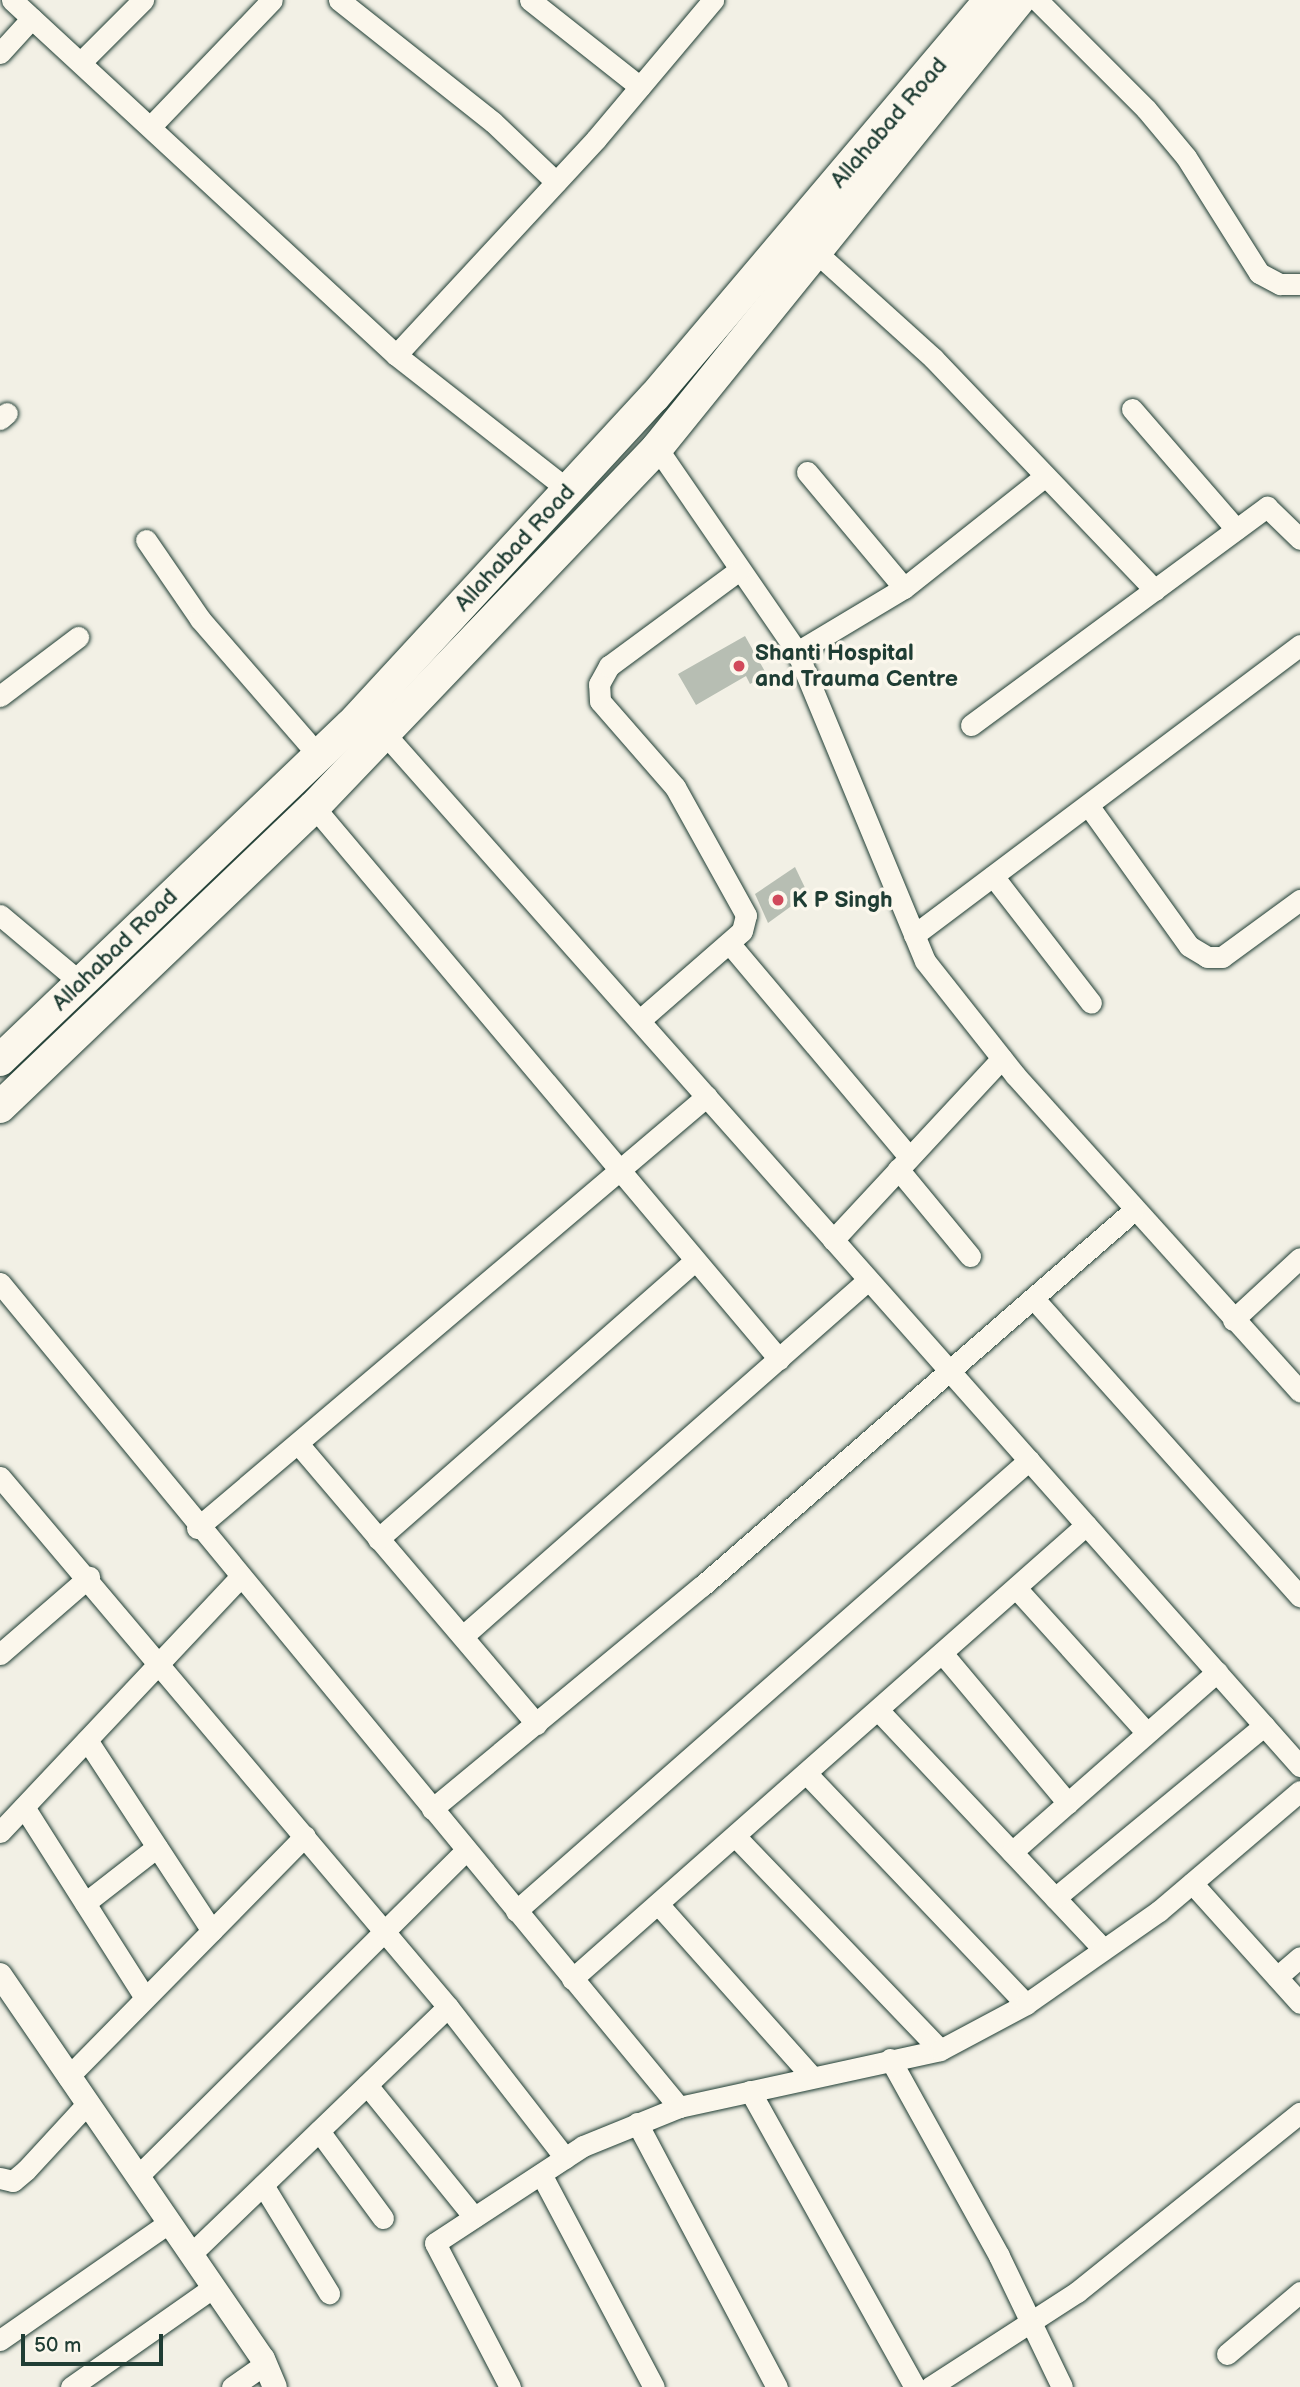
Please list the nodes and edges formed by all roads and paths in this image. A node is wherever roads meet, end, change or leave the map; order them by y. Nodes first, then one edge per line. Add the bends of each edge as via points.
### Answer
1 (12, 0) edge
2 (143, 0) edge
3 (272, 0) edge
4 (339, 0) edge
5 (530, 0) edge
6 (713, 0) edge
7 (990, 0) edge
8 (1019, 0) edge
9 (1037, 0) edge
10 (32, 18) junction
11 (0, 53) edge
12 (81, 62) junction
13 (640, 87) junction
14 (152, 125) junction
15 (556, 182) junction
16 (818, 254) junction
17 (1300, 284) edge
18 (396, 355) junction
19 (1132, 409) dead end
20 (657, 447) junction
21 (807, 472) dead end
22 (1043, 478) junction
23 (568, 490) junction
24 (1236, 529) junction
25 (1300, 539) edge
26 (146, 540) dead end
27 (739, 570) junction
28 (904, 587) junction
29 (1155, 590) junction
30 (78, 637) dead end
31 (797, 652) junction
32 (1295, 657) edge
33 (0, 695) edge
34 (971, 725) dead end
35 (384, 733) junction
36 (319, 756) junction
37 (1088, 805) junction
38 (314, 807) junction
39 (993, 876) junction
40 (1300, 900) edge
41 (0, 915) edge
42 (914, 935) junction
43 (729, 943) junction
44 (81, 983) junction
45 (1091, 1003) dead end
46 (639, 1020) junction
47 (1002, 1058) junction
48 (0, 1060) edge
49 (707, 1096) junction
50 (0, 1107) edge
51 (903, 1163) junction
52 (618, 1172) junction
53 (1133, 1211) junction
54 (833, 1240) junction
55 (970, 1256) dead end
56 (1300, 1258) edge
57 (694, 1261) junction
58 (869, 1280) junction
59 (0, 1283) edge
60 (1034, 1299) junction
61 (1233, 1320) junction
62 (779, 1359) junction
63 (952, 1372) junction
64 (1300, 1392) edge
65 (300, 1446) junction
66 (1029, 1460) junction
67 (0, 1477) edge
68 (1087, 1525) junction
69 (197, 1528) junction
70 (378, 1539) junction
71 (89, 1577) junction
72 (239, 1578) junction
73 (1016, 1588) junction
74 (1300, 1596) edge
75 (463, 1636) junction
76 (942, 1653) junction
77 (0, 1654) edge
78 (161, 1661) junction
79 (1217, 1672) junction
80 (878, 1710) junction
81 (537, 1724) junction
82 (1264, 1726) junction
83 (1147, 1733) junction
84 (87, 1740) junction
85 (1300, 1766) edge
86 (806, 1773) junction
87 (1300, 1791) edge
88 (1068, 1802) junction
89 (24, 1807) junction
90 (432, 1809) junction
91 (0, 1832) edge
92 (306, 1836) junction
93 (735, 1836) junction
94 (157, 1847) junction
95 (466, 1850) junction
96 (1012, 1852) junction
97 (1192, 1883) junction
98 (1055, 1898) junction
99 (85, 1903) junction
100 (657, 1904) junction
101 (516, 1911) junction
102 (384, 1930) junction
103 (212, 1931) junction
104 (1103, 1948) junction
105 (1300, 1957) edge
106 (0, 1975) edge
107 (1277, 1977) junction
108 (572, 1979) junction
109 (145, 1998) junction
110 (1300, 2003) edge
111 (1026, 2004) junction
112 (448, 2007) junction
113 (940, 2050) junction
114 (890, 2059) junction
115 (68, 2077) junction
116 (812, 2077) junction
117 (367, 2085) junction
118 (750, 2091) junction
119 (87, 2104) junction
120 (678, 2107) junction
121 (1300, 2113) edge
122 (637, 2123) junction
123 (319, 2131) junction
124 (565, 2158) junction
125 (541, 2174) junction
126 (139, 2175) junction
127 (0, 2178) edge
128 (263, 2185) junction
129 (474, 2217) junction
130 (383, 2218) dead end
131 (170, 2222) junction
132 (192, 2253) junction
133 (214, 2287) junction
134 (330, 2292) dead end
135 (1300, 2292) edge
136 (1031, 2325) junction
137 (0, 2340) edge
138 (1227, 2354) dead end
139 (265, 2364) junction
140 (71, 2387) edge
141 (232, 2387) edge
142 (275, 2387) edge
143 (510, 2387) edge
144 (654, 2387) edge
145 (777, 2387) edge
146 (915, 2387) edge
147 (930, 2387) edge
148 (1062, 2387) edge

1 - 10 street
2 - 12 street
3 - 14 street
4 - 15 street via 494,122
5 - 13 street
6 - 13 street
7 - 23 main road, Allahabad Road via 654,397
8 - 16 main road
9 - 17 street via 1186,157 1259,273 1280,284
10 - 11 street
10 - 12 street
12 - 14 street
13 - 15 street
14 - 18 street
15 - 18 street
16 - 20 main road
16 - 22 street via 933,358
18 - 23 street
19 - 24 street
20 - 27 street
20 - 35 main road
21 - 28 street
22 - 28 street
22 - 29 street
23 - 36 main road, Allahabad Road
24 - 25 street via 1267,507
24 - 29 street
26 - 36 street via 200,619
27 - 31 street
27 - 43 street via 609,666 598,692 675,787 742,907 745,925
28 - 31 street
29 - 34 street
30 - 33 street
31 - 42 street
32 - 37 street
35 - 38 main road
35 - 46 street
36 - 44 main road, Allahabad Road
37 - 39 street
37 - 40 street via 1189,946 1207,957 1222,957
38 - 50 main road
38 - 52 street
39 - 42 street
39 - 45 street
41 - 44 street
42 - 47 street via 925,961
43 - 46 street
43 - 51 street
44 - 48 main road, Allahabad Road
46 - 49 street
47 - 51 street
47 - 53 street
49 - 52 street
49 - 54 street
51 - 54 street
51 - 55 street
52 - 57 street
52 - 65 street
53 - 60 street
53 - 61 street
54 - 58 street
56 - 61 street
57 - 62 street
57 - 70 street
58 - 62 street
58 - 63 street
59 - 69 street
60 - 63 street
60 - 74 street
61 - 64 street
62 - 75 street
63 - 66 street
63 - 81 street
65 - 69 street
65 - 70 street
66 - 68 street
66 - 101 street
67 - 71 street
68 - 73 street
68 - 79 street
69 - 72 street
70 - 75 street
71 - 77 street
71 - 78 street
72 - 78 street
72 - 90 street
73 - 76 street
73 - 83 street
75 - 81 street
76 - 80 street
76 - 88 street
78 - 84 street
78 - 92 street
79 - 82 street
79 - 83 street
80 - 86 street
80 - 96 street
81 - 90 street
82 - 85 street
82 - 98 street
83 - 88 street
84 - 89 street
84 - 94 street
86 - 93 street
86 - 111 street
87 - 97 street
88 - 96 street
89 - 91 street
89 - 99 street
90 - 95 street
92 - 102 street
92 - 103 street
93 - 100 street
93 - 113 street
94 - 99 street
94 - 103 street
95 - 101 street
95 - 102 street
96 - 98 street
97 - 104 street
97 - 107 street
98 - 104 street
99 - 109 street
100 - 108 street
100 - 116 street
101 - 108 street
102 - 112 street
102 - 126 street
103 - 109 street
104 - 111 street
105 - 107 street
106 - 115 street
107 - 110 street
108 - 120 street
109 - 115 street
111 - 113 street
112 - 117 street
112 - 124 street
113 - 114 street
114 - 116 street
114 - 136 street
115 - 119 street
116 - 118 street
117 - 123 street
117 - 129 street
118 - 120 street
118 - 146 street
119 - 126 street
119 - 127 street via 26,2170 13,2181
120 - 122 street
121 - 136 street
122 - 124 street
122 - 145 street
123 - 128 street
123 - 130 street
124 - 125 street
125 - 129 street
125 - 144 street
126 - 131 street
128 - 132 street
128 - 134 street
129 - 143 street via 435,2243
131 - 132 street
131 - 137 street
132 - 133 street
133 - 139 street
133 - 140 street
135 - 138 street
136 - 147 street
136 - 148 street
139 - 141 street
139 - 142 street

